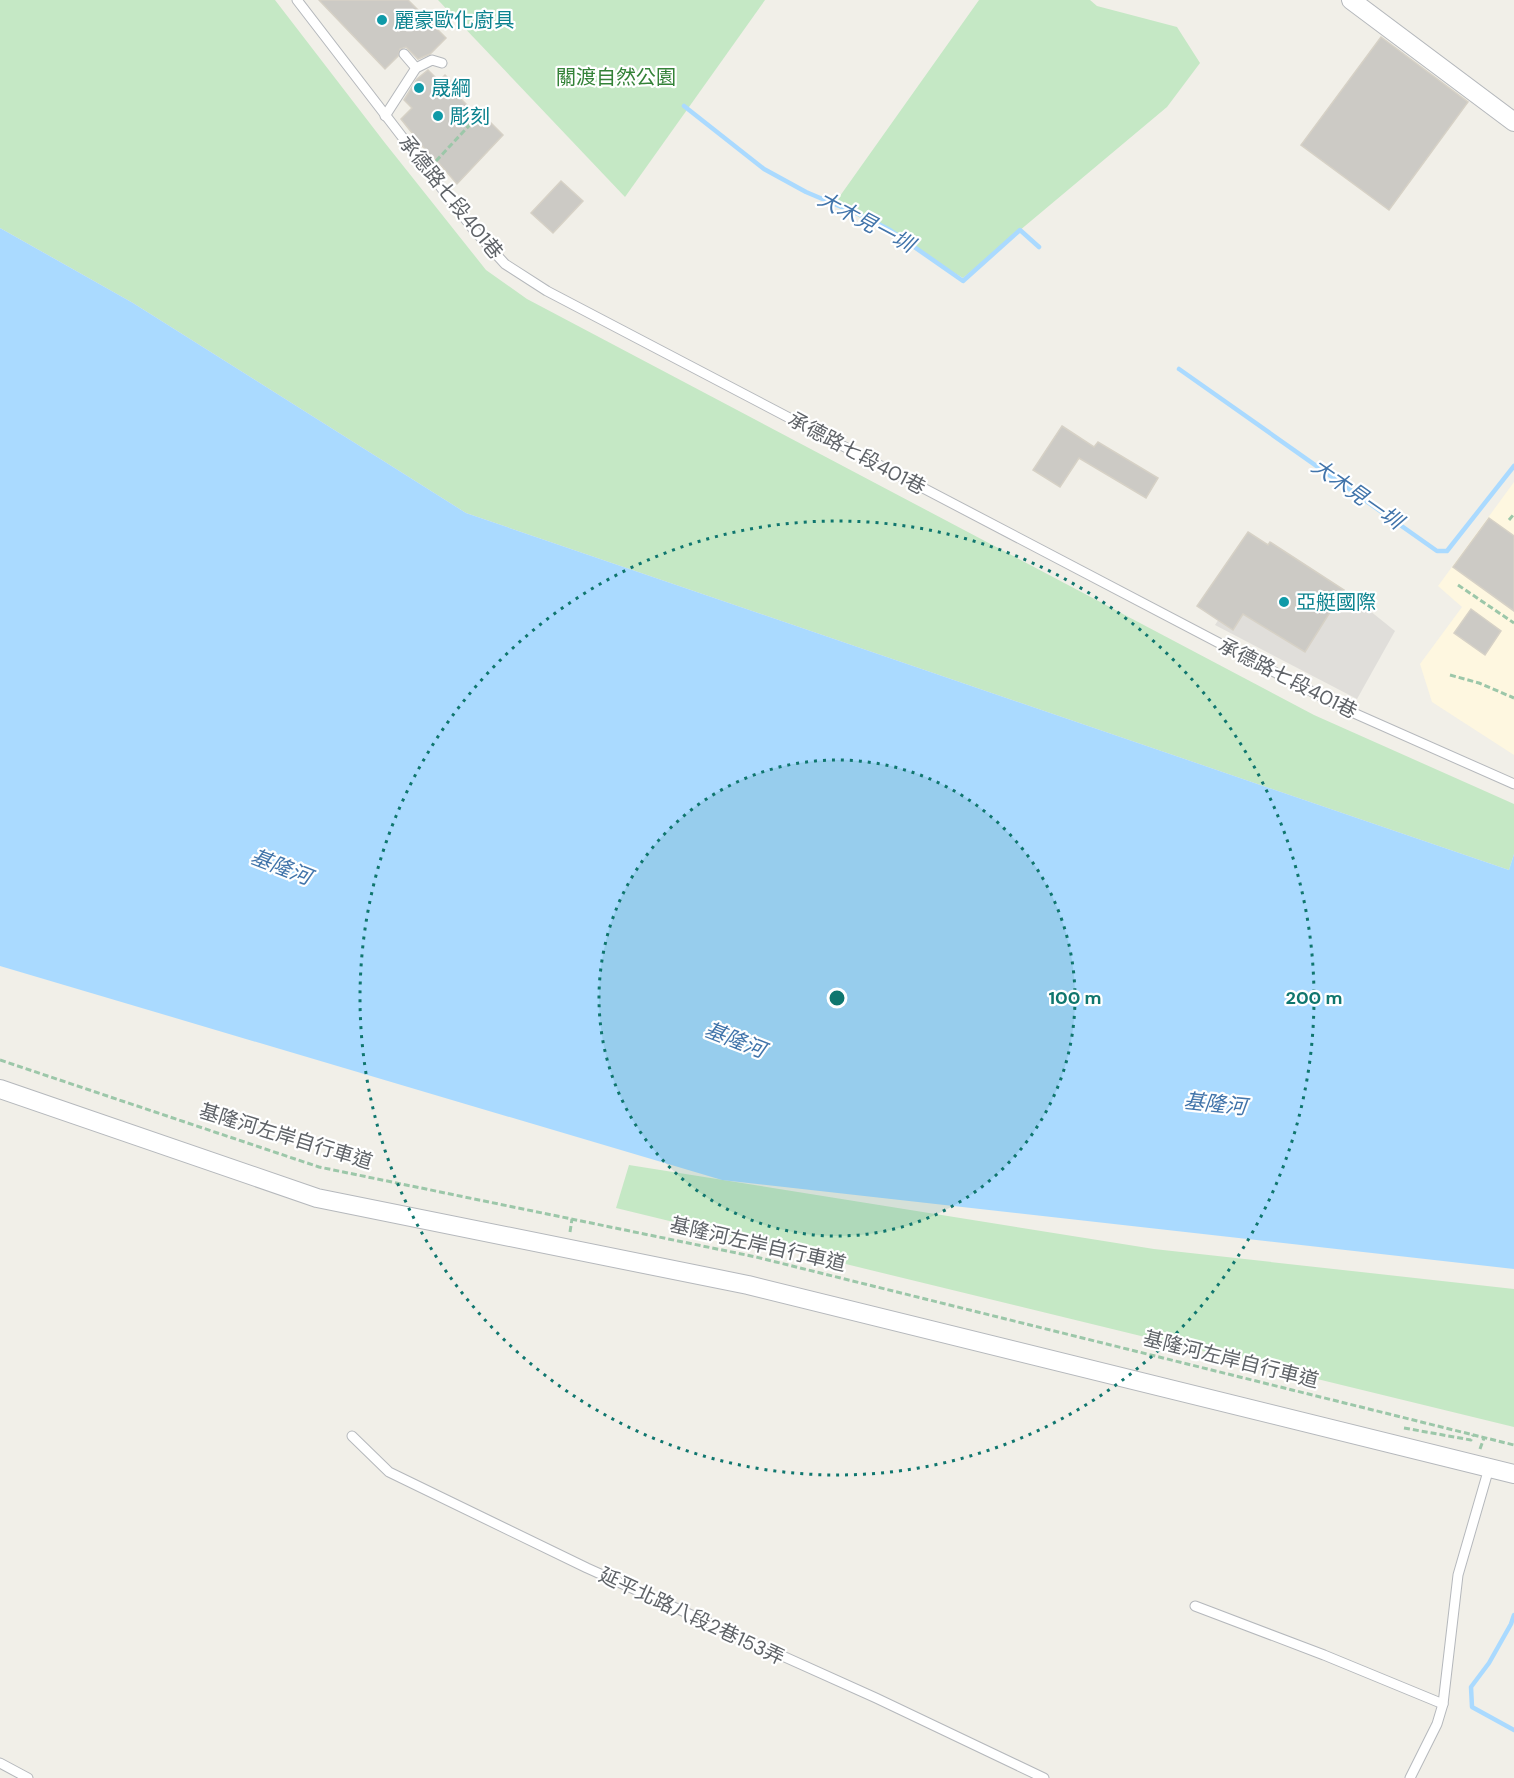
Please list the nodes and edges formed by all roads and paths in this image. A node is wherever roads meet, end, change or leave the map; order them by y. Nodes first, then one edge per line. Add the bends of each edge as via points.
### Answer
1 (297, 0) edge
2 (1352, 0) edge
3 (404, 54) dead end
4 (442, 63) dead end
5 (416, 68) junction
6 (385, 116) junction
7 (478, 116) dead end
8 (1514, 122) edge
9 (427, 171) junction
10 (1514, 514) edge
11 (1509, 520) dead end
12 (1458, 585) dead end
13 (1514, 623) edge
14 (1450, 675) dead end
15 (1514, 698) edge
16 (1514, 784) edge
17 (0, 1060) edge
18 (0, 1089) edge
19 (352, 1436) dead end
20 (1514, 1445) edge
21 (1489, 1468) junction
22 (1514, 1474) edge
23 (1195, 1606) dead end
24 (1443, 1704) junction
25 (0, 1763) edge
26 (28, 1778) edge
27 (1044, 1778) edge
28 (1410, 1778) edge

1 - 6 lane, 承德路七段401巷
2 - 8 street
3 - 5 lane
4 - 5 lane via 432,60
5 - 6 lane
6 - 9 lane, 承德路七段401巷
7 - 9 path
9 - 16 lane, 承德路七段401巷 via 506,264 547,291 1347,710
10 - 11 path
12 - 13 path
14 - 15 path
17 - 20 path, 基隆河左岸自行車道 via 319,1167 756,1257
18 - 21 street via 317,1198 748,1285
19 - 27 lane, 延平北路八段2巷153弄 via 389,1472
21 - 22 street
21 - 24 lane via 1458,1575
23 - 24 lane
24 - 28 lane
25 - 26 lane

